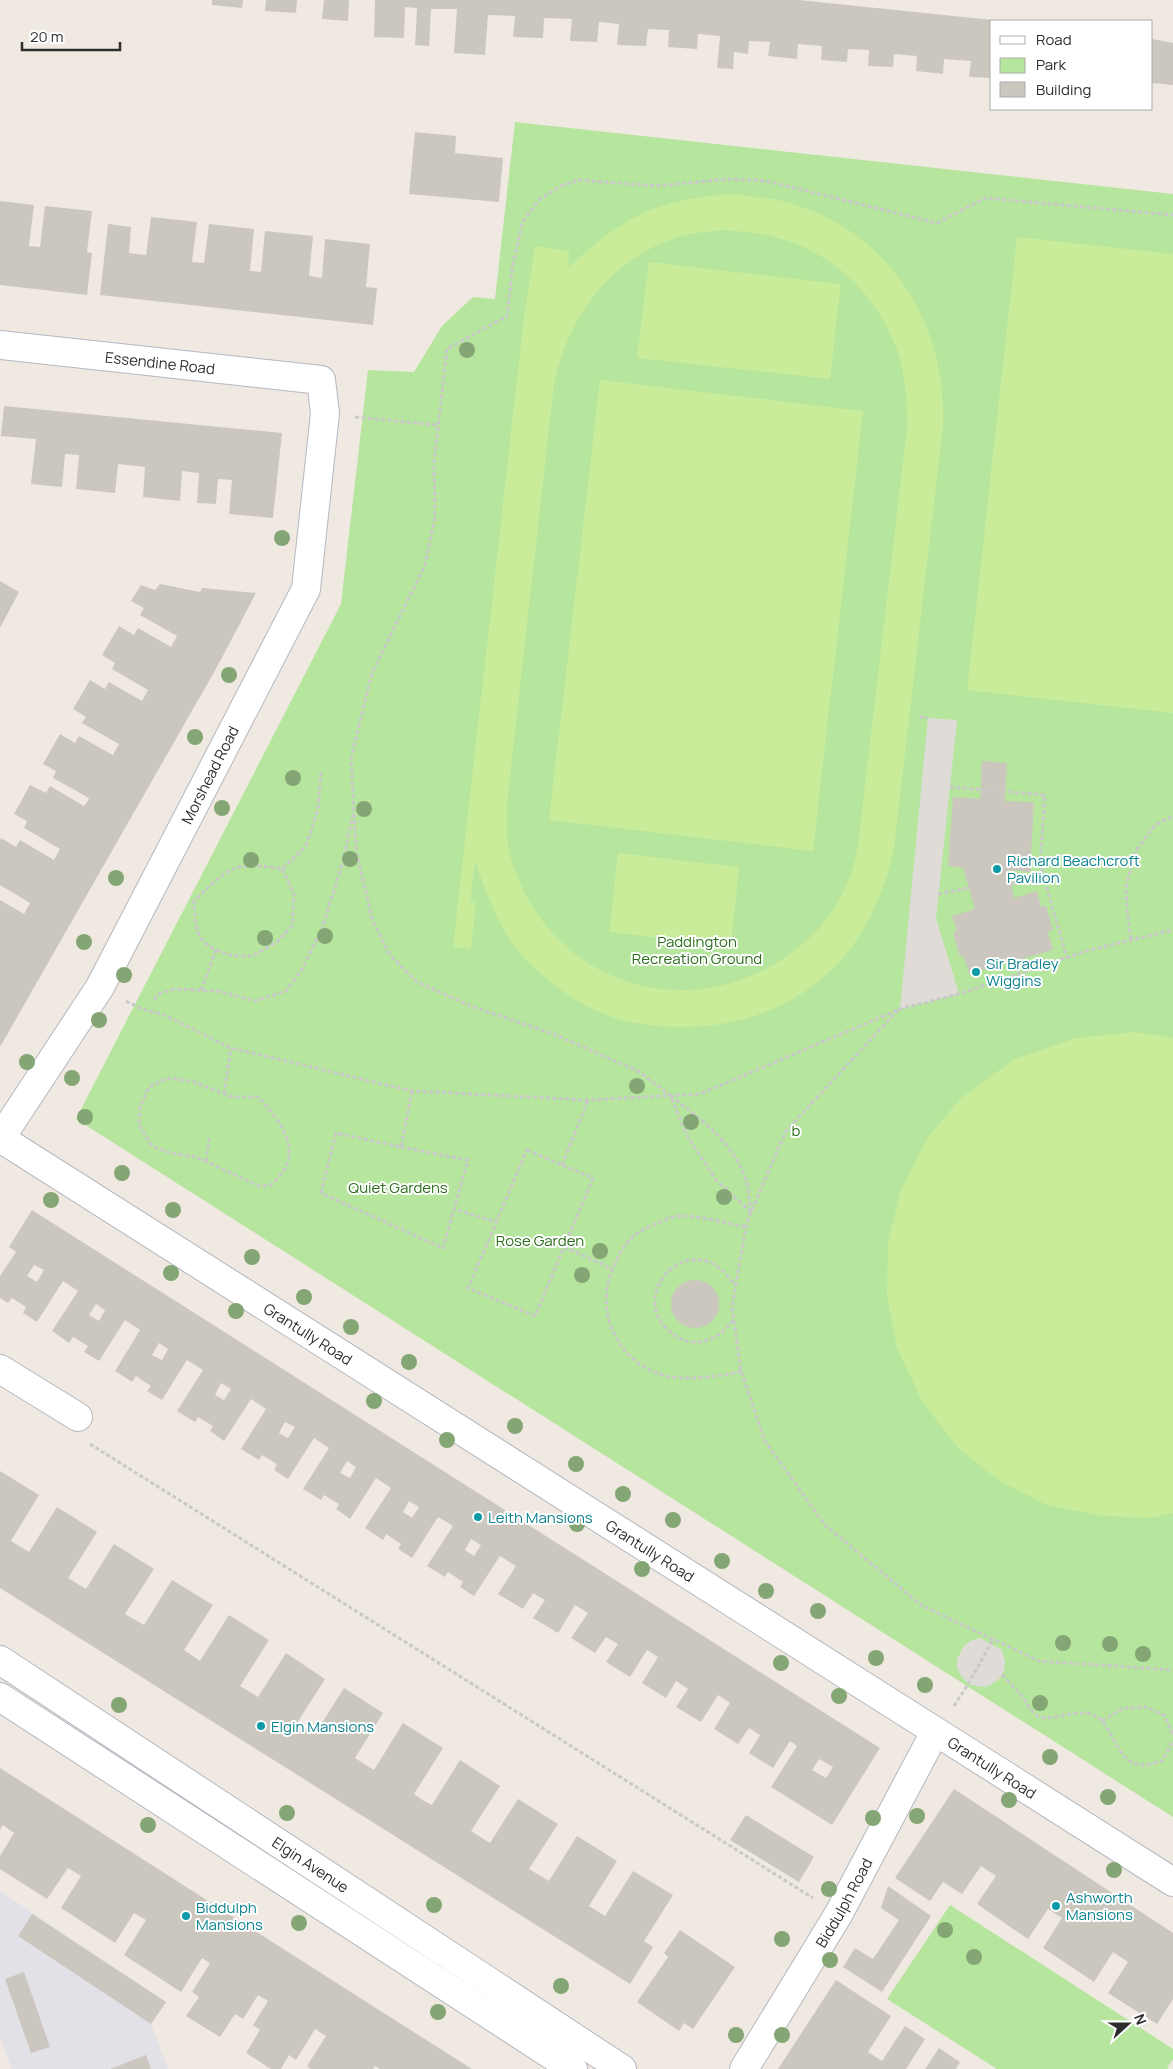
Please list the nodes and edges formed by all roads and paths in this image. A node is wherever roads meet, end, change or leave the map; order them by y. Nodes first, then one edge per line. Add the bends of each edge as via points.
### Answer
1 (1173, 215) edge
2 (0, 345) edge
3 (321, 380) joint
4 (325, 413) junction
5 (437, 425) junction
6 (920, 717) dead end
7 (928, 718) dead end
8 (321, 772) dead end
9 (950, 787) dead end
10 (354, 808) junction
11 (1173, 816) edge
12 (282, 869) junction
13 (1042, 876) junction
14 (1011, 884) dead end
15 (969, 888) dead end
16 (938, 894) dead end
17 (1173, 930) edge
18 (1131, 939) junction
19 (216, 950) junction
20 (1067, 958) junction
21 (201, 990) junction
22 (154, 999) dead end
23 (142, 1009) dead end
24 (900, 1009) junction
25 (231, 1048) junction
26 (412, 1091) junction
27 (224, 1094) junction
28 (670, 1095) junction
29 (588, 1100) junction
30 (0, 1138) edge
31 (209, 1138) dead end
32 (401, 1146) junction
33 (206, 1161) junction
34 (562, 1165) junction
35 (454, 1209) junction
36 (751, 1212) junction
37 (496, 1222) junction
38 (746, 1227) junction
39 (564, 1247) junction
40 (612, 1269) junction
41 (735, 1286) junction
42 (734, 1319) junction
43 (0, 1369) edge
44 (741, 1371) junction
45 (80, 1428) joint
46 (993, 1640) junction
47 (0, 1660) edge
48 (1173, 1670) edge
49 (1002, 1675) dead end
50 (0, 1696) edge
51 (1102, 1720) junction
52 (935, 1732) junction
53 (1173, 1736) edge
54 (1173, 1741) edge
55 (1173, 1882) edge
56 (838, 1915) junction
57 (573, 2069) edge
58 (622, 2069) edge
59 (744, 2069) edge

1 - 5 path via 985,198 937,223 766,181 728,179 656,186 579,180 540,199 523,221 513,263 507,316 447,349
2 - 3 street, Essendine Road
3 - 4 street, Morshead Road
4 - 5 path
4 - 30 street, Morshead Road via 306,589 100,987
5 - 10 path via 435,517 425,565 372,673 351,758
6 - 7 path
8 - 12 path via 318,808 306,846
9 - 13 path via 1045,795
10 - 21 path via 322,930 302,971 286,991 255,1001
10 - 28 path via 356,849 372,920 390,955 417,982 470,1006 556,1035 638,1071
11 - 18 path via 1155,825 1136,851 1126,886
12 - 19 path via 294,894 292,926 277,942 252,956
12 - 19 path via 244,864 223,873 194,901 196,932 207,946
13 - 14 path
13 - 20 path
15 - 16 path
17 - 18 path
18 - 20 path
19 - 21 path
20 - 24 path via 959,994
21 - 22 path via 166,991
23 - 25 path via 164,1015
24 - 28 path via 700,1094
24 - 36 path via 786,1131
25 - 26 path
25 - 27 path
26 - 29 path
26 - 32 path
27 - 33 path via 191,1081 166,1078 149,1087 140,1107 139,1125 152,1146
27 - 33 path via 258,1097 270,1109 284,1129 289,1151 285,1169 271,1184 259,1186
28 - 29 path
28 - 36 path via 688,1137 717,1181
28 - 36 path via 708,1125 737,1158 747,1184
29 - 34 path
30 - 52 street, Grantully Road
31 - 33 path
32 - 35 path via 468,1160
32 - 35 path via 336,1133 321,1193 442,1248
34 - 37 path via 527,1150
34 - 39 path via 593,1178
35 - 37 path
36 - 38 path
37 - 39 path via 468,1288 535,1316
38 - 40 path via 678,1216 639,1231 619,1252
38 - 41 path
39 - 40 path
40 - 44 path via 606,1294 607,1312 613,1334 629,1355 663,1376 704,1378
41 - 42 path
41 - 42 path via 717,1265 704,1260 690,1260 676,1264 665,1273 655,1298 656,1313 663,1325 686,1341 714,1338 725,1331
42 - 44 path
43 - 45 street
44 - 46 path via 765,1441 825,1525 921,1605
45 - 56 path via 492,1698
46 - 48 path via 1039,1661
46 - 52 path via 968,1686
47 - 58 street, Elgin Avenue
49 - 51 path via 1035,1715 1046,1718 1090,1714
50 - 57 street, Elgin Avenue
51 - 53 path via 1123,1708 1147,1707 1165,1716
51 - 54 path via 1126,1759 1142,1765 1162,1761
52 - 55 street, Grantully Road
52 - 56 street, Biddulph Road
56 - 59 street, Biddulph Road

